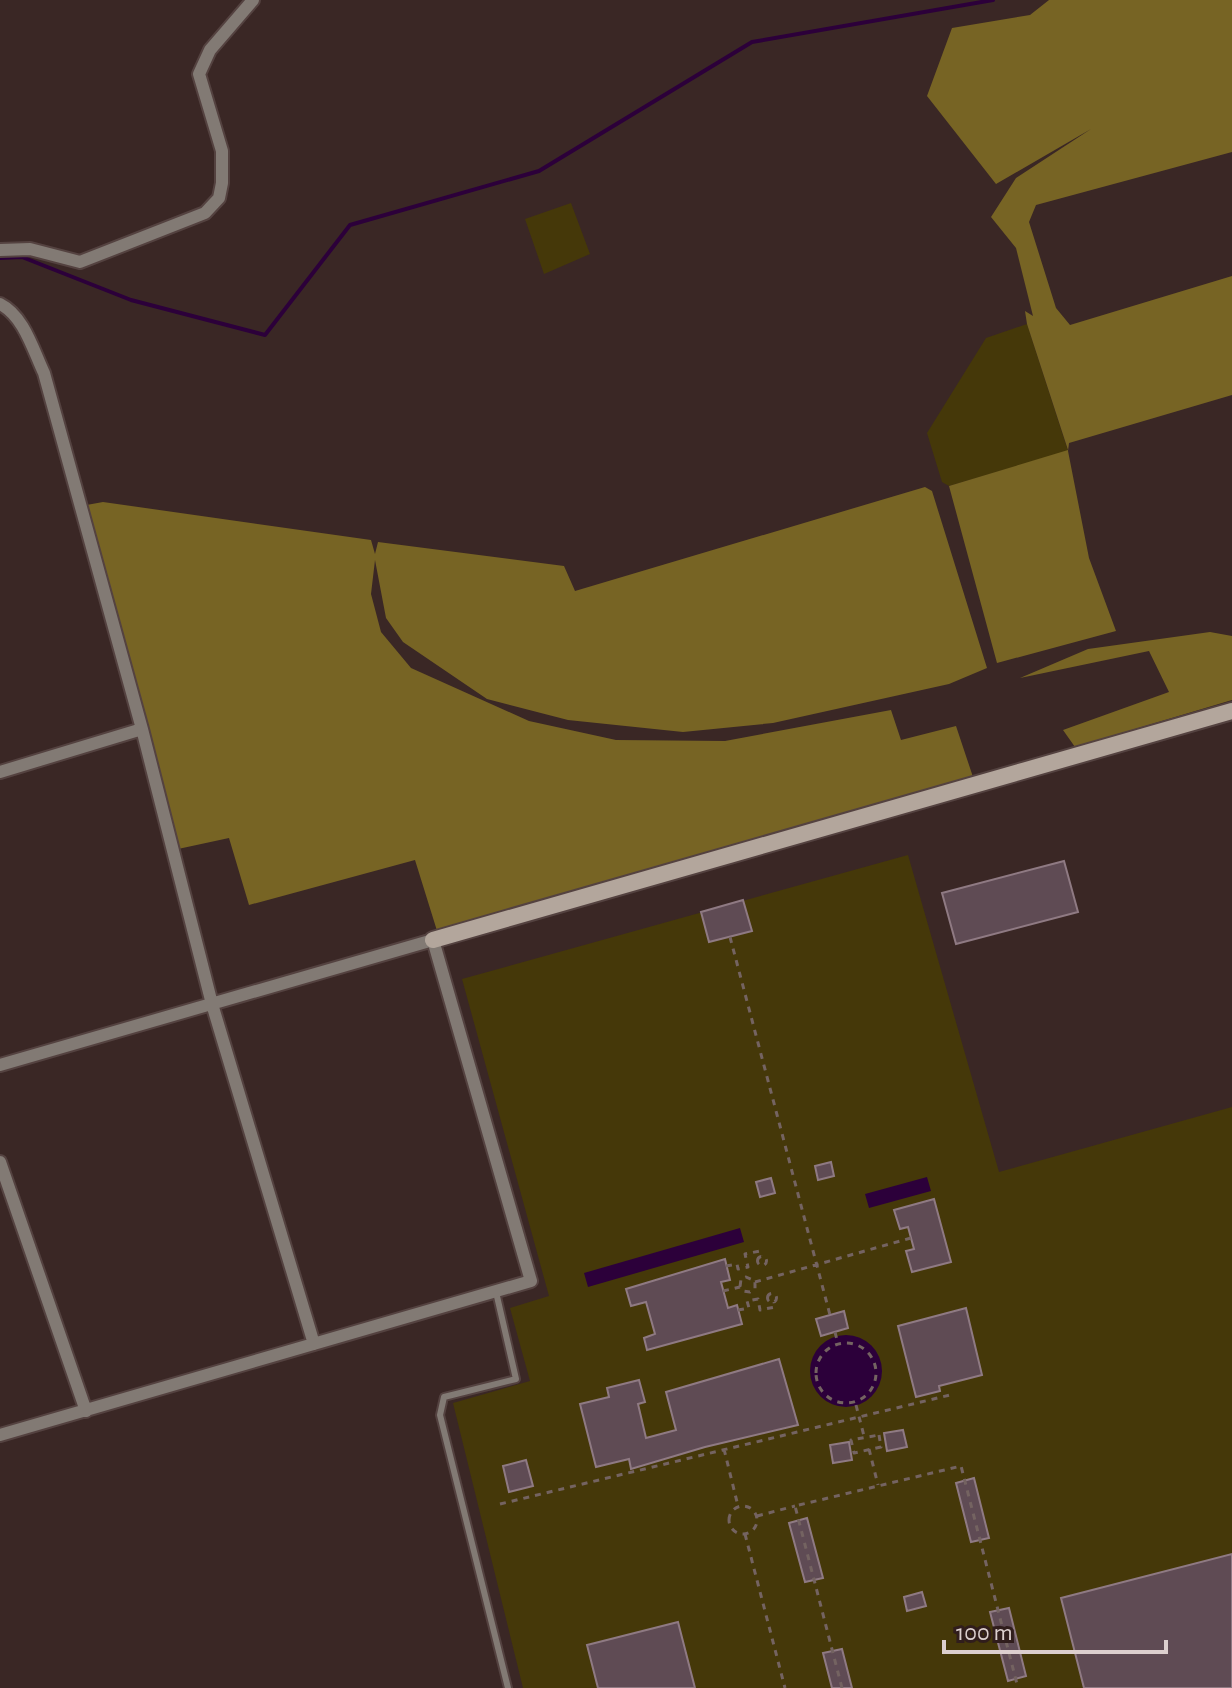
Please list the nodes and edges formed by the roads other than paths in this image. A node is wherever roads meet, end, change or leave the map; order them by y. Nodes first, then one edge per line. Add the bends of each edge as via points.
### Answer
1 (253, 0) edge
2 (0, 250) edge
3 (0, 304) edge
4 (1232, 711) edge
5 (142, 729) junction
6 (0, 772) edge
7 (433, 940) junction
8 (212, 1004) junction
9 (0, 1065) edge
10 (0, 1162) edge
11 (496, 1292) junction
12 (314, 1344) junction
13 (86, 1411) junction
14 (0, 1435) edge
15 (508, 1688) edge

1 - 2 street via 210,50 199,74 222,151 219,198 205,213 80,262 30,249
3 - 5 street via 20,323 44,373
4 - 7 main road
5 - 6 street
5 - 8 street
7 - 8 street
7 - 11 street via 531,1281
8 - 9 street
8 - 12 street
10 - 13 street
11 - 12 street
11 - 15 lane via 516,1379 444,1397 440,1415
12 - 13 street
13 - 14 street

